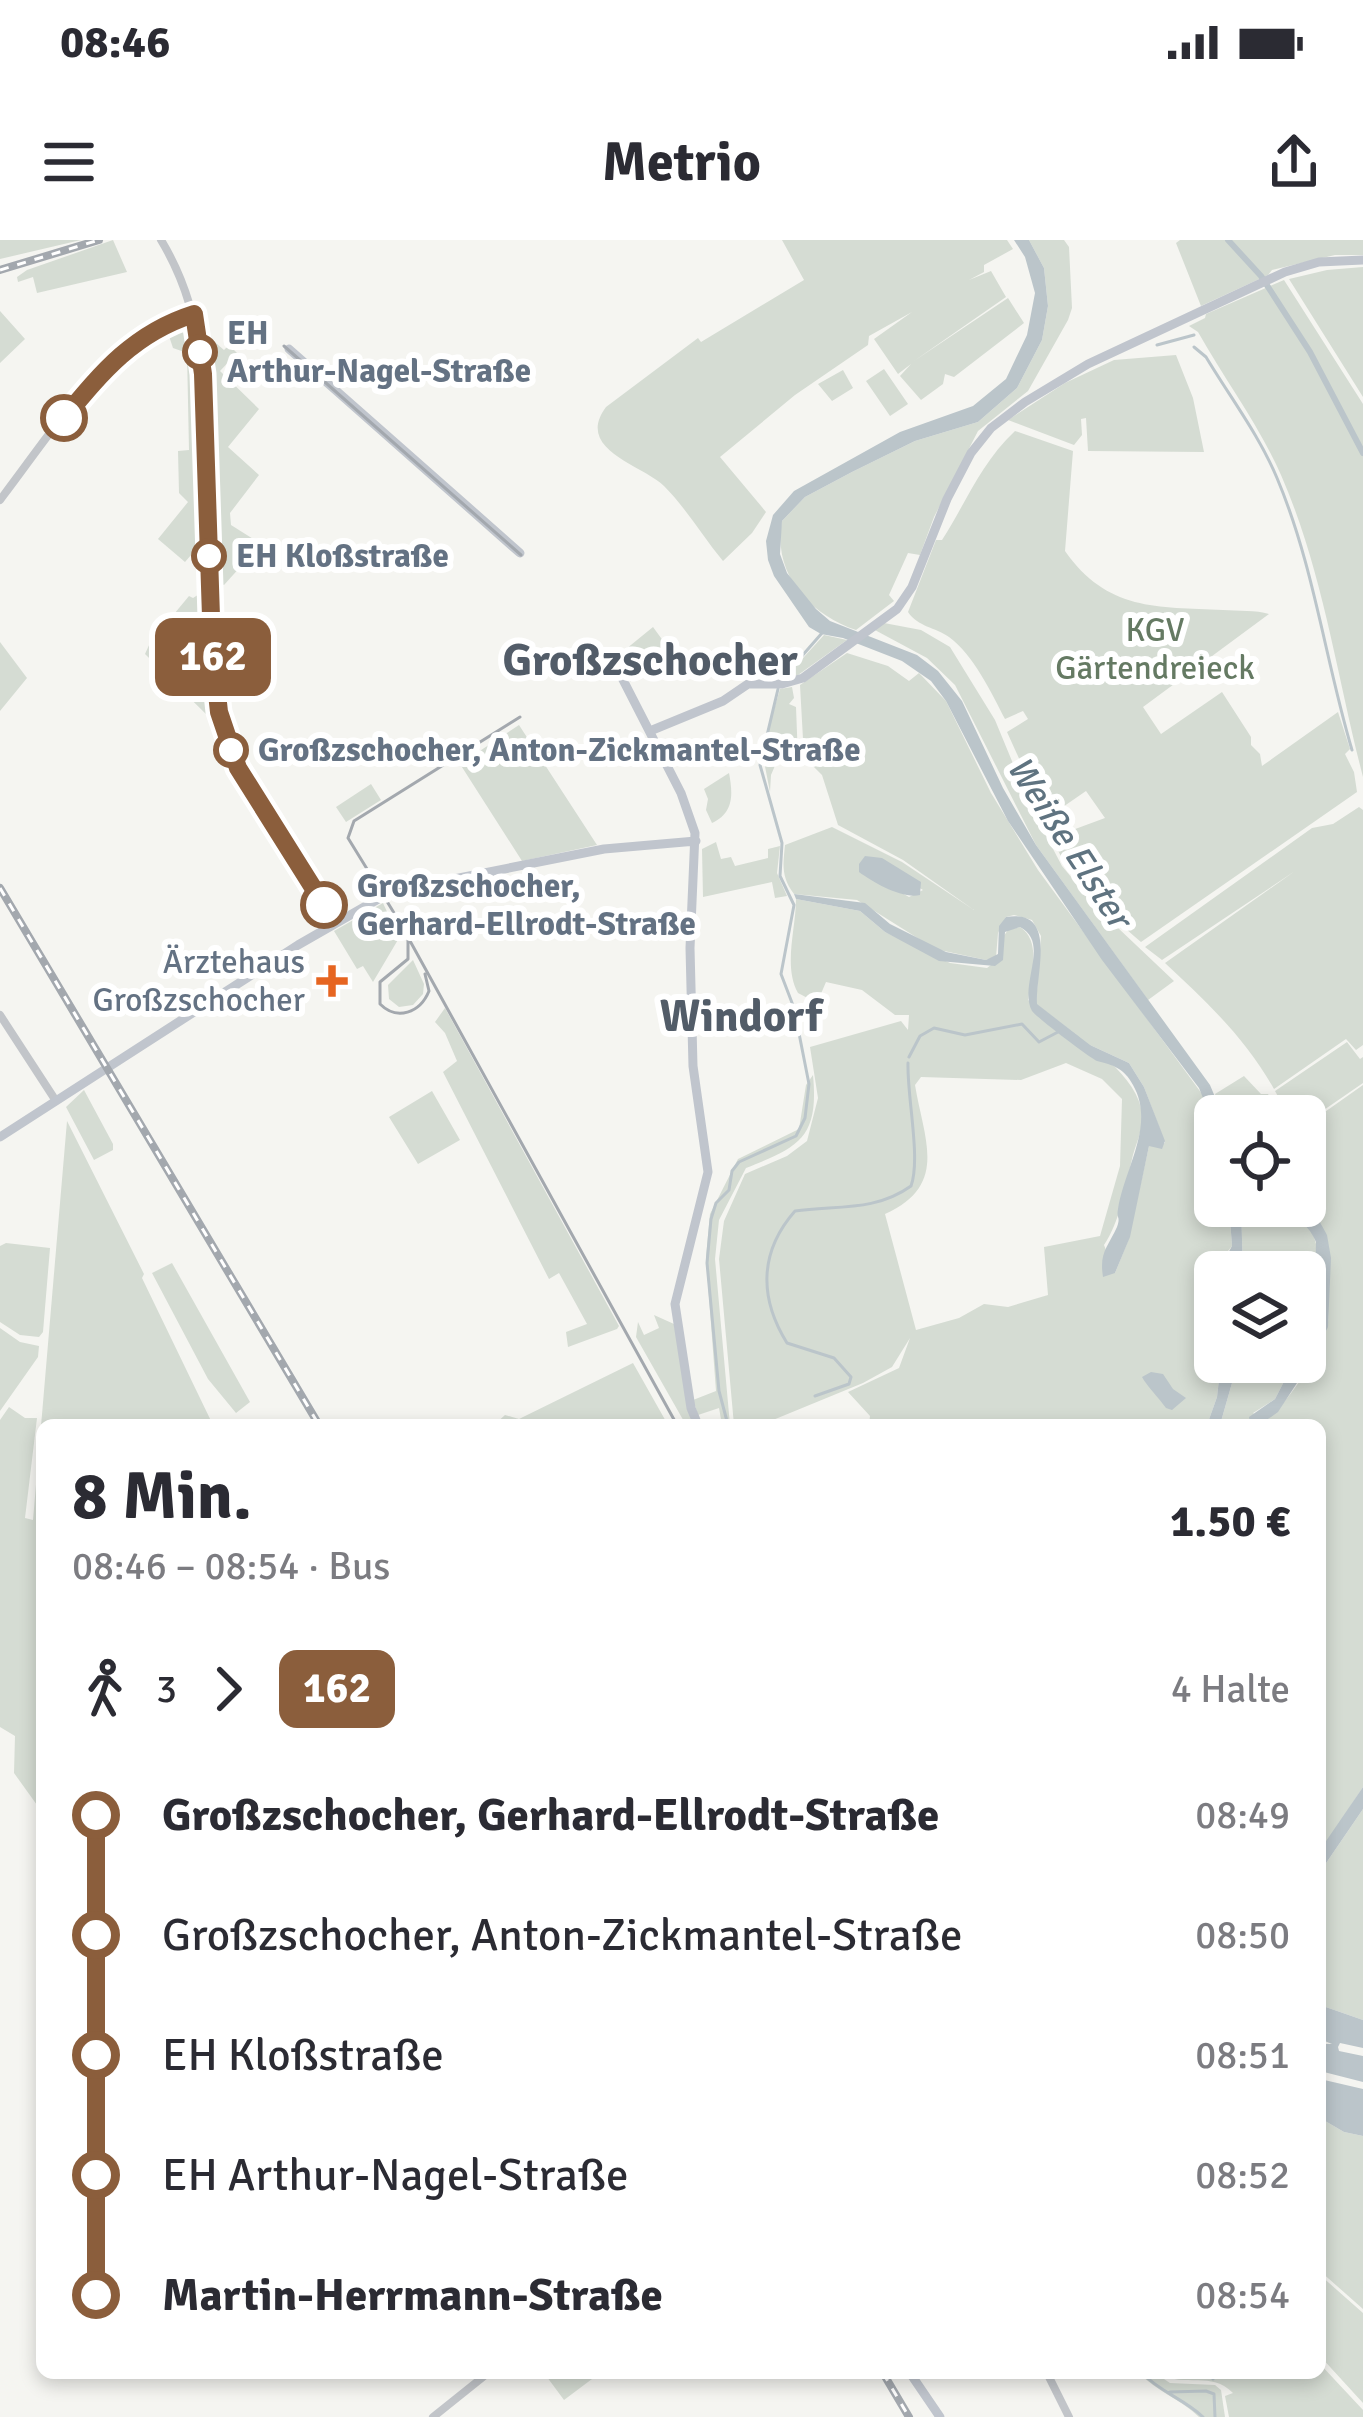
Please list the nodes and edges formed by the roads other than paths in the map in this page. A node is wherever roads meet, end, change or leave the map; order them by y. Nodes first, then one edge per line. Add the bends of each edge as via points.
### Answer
1 (161, 240) edge
2 (1363, 260) edge
3 (194, 314) junction
4 (289, 349) dead end
5 (0, 500) edge
6 (520, 553) dead end
7 (619, 673) dead end
8 (650, 731) junction
9 (695, 841) junction
10 (336, 922) junction
11 (0, 1015) edge
12 (56, 1101) junction
13 (0, 1137) edge
14 (696, 1419) edge
15 (481, 2379) edge
16 (914, 2379) edge
17 (1050, 2379) edge
18 (434, 2417) edge
19 (940, 2417) edge
20 (1069, 2417) edge

1 - 3 street
2 - 8 main road via 1278,275 1059,379 991,428 955,484 904,601 803,678 742,686
3 - 5 street via 117,356
3 - 10 street via 222,722 250,790
4 - 6 main road
7 - 8 main road
8 - 9 main road
9 - 10 main road via 604,849 424,885
9 - 14 main road via 693,1066 708,1172 675,1304
10 - 12 main road
11 - 12 street
12 - 13 main road
15 - 18 street
16 - 19 main road
17 - 20 street

